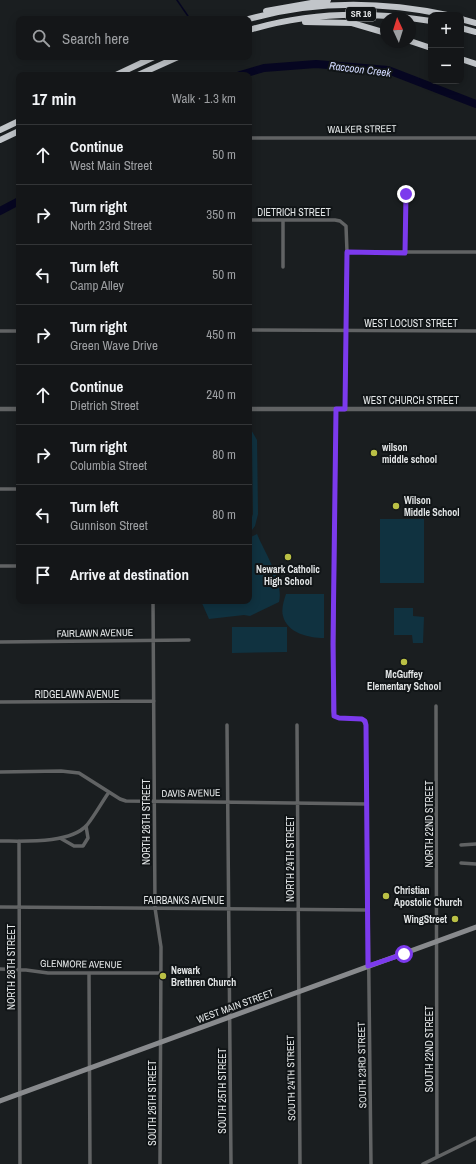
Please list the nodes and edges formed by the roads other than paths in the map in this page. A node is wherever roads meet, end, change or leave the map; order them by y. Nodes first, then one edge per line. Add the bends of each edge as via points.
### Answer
1 (328, 0) edge
2 (428, 12) edge
3 (249, 16) edge
4 (252, 19) edge
5 (292, 20) junction
6 (464, 20) edge
7 (428, 21) edge
8 (476, 23) edge
9 (252, 29) edge
10 (464, 29) edge
11 (380, 31) edge
12 (476, 32) edge
13 (416, 43) edge
14 (428, 47) edge
15 (148, 60) edge
16 (171, 60) edge
17 (464, 60) edge
18 (476, 64) edge
19 (122, 72) edge
20 (145, 72) edge
21 (16, 122) edge
22 (0, 130) edge
23 (16, 132) edge
24 (252, 138) edge
25 (476, 138) edge
26 (0, 140) edge
27 (406, 194) dead end
28 (252, 220) edge
29 (283, 221) junction
30 (347, 252) junction
31 (476, 252) edge
32 (405, 253) junction
33 (283, 267) dead end
34 (252, 330) edge
35 (0, 331) edge
36 (16, 331) edge
37 (346, 331) junction
38 (476, 332) edge
39 (0, 408) edge
40 (16, 408) edge
41 (252, 409) edge
42 (336, 409) junction
43 (345, 409) junction
44 (476, 409) edge
45 (0, 489) edge
46 (16, 489) edge
47 (0, 566) edge
48 (16, 566) edge
49 (153, 604) edge
50 (190, 640) dead end
51 (154, 641) junction
52 (0, 642) edge
53 (154, 701) junction
54 (0, 702) edge
55 (436, 706) dead end
56 (227, 725) dead end
57 (297, 725) dead end
58 (0, 772) edge
59 (109, 792) junction
60 (228, 801) junction
61 (154, 802) junction
62 (297, 803) junction
63 (367, 804) junction
64 (86, 826) junction
65 (60, 838) junction
66 (0, 841) edge
67 (19, 841) junction
68 (476, 844) edge
69 (461, 845) dead end
70 (461, 863) dead end
71 (476, 864) edge
72 (0, 907) edge
73 (19, 907) junction
74 (155, 908) junction
75 (229, 908) junction
76 (298, 909) junction
77 (368, 910) junction
78 (476, 927) edge
79 (437, 942) junction
80 (368, 966) junction
81 (0, 969) edge
82 (20, 969) junction
83 (161, 973) junction
84 (89, 974) junction
85 (299, 992) junction
86 (229, 1017) junction
87 (160, 1043) junction
88 (89, 1068) junction
89 (20, 1094) junction
90 (0, 1101) edge
91 (476, 1138) edge
92 (437, 1156) junction
93 (20, 1164) edge
94 (90, 1164) edge
95 (160, 1164) edge
96 (231, 1164) edge
97 (300, 1164) edge
98 (371, 1164) edge
99 (423, 1164) edge

1 - 3 highway via 273,9
2 - 4 highway, SR 16 via 390,6 349,4 298,9
5 - 7 highway, SR 16 via 364,14
5 - 9 highway, SR 16
5 - 11 highway via 352,23
6 - 8 highway
10 - 12 highway
13 - 14 highway
15 - 19 highway
16 - 20 highway
17 - 18 highway
21 - 22 highway
23 - 26 highway
24 - 25 street, WALKER STREET
27 - 32 street
28 - 29 street, DIETRICH STREET
29 - 30 street, DIETRICH STREET via 340,221 346,226
29 - 33 street
30 - 32 street
30 - 37 street, DIETRICH STREET
31 - 32 street
34 - 37 street, WEST LOCUST STREET
35 - 36 street
37 - 38 street, WEST LOCUST STREET
37 - 43 street, DIETRICH STREET
39 - 40 street
41 - 42 street, WEST CHURCH STREET
42 - 43 street, WEST CHURCH STREET
42 - 63 street, SOUTH 23RD STREET via 334,716 365,721
43 - 44 street, WEST CHURCH STREET
45 - 46 street
47 - 48 street
49 - 51 street, NORTH 26TH STREET
50 - 51 street, FAIRLAWN AVENUE
51 - 52 street, FAIRLAWN AVENUE
51 - 53 street, NORTH 26TH STREET
53 - 54 street, RIDGELAWN AVENUE
53 - 61 street, NORTH 26TH STREET
55 - 79 street, NORTH 22ND STREET
56 - 60 street, SOUTH 25TH STREET
57 - 62 street, NORTH 24TH STREET
58 - 59 street, DAVIS AVENUE via 70,771 88,778
59 - 61 street, DAVIS AVENUE via 126,801
59 - 64 street
60 - 61 street, DAVIS AVENUE
60 - 62 street, DAVIS AVENUE
60 - 75 street, SOUTH 25TH STREET
61 - 74 street, NORTH 26TH STREET
62 - 63 street, DAVIS AVENUE
62 - 76 street, NORTH 24TH STREET
63 - 77 street, SOUTH 23RD STREET
64 - 65 street
64 - 65 street via 88,838 83,846 74,846
65 - 67 street
66 - 67 street
67 - 73 street, NORTH 28TH STREET
68 - 69 street
70 - 71 street
72 - 73 street, FAIRBANKS AVENUE
73 - 74 street, FAIRBANKS AVENUE
73 - 82 street, NORTH 28TH STREET
74 - 75 street, FAIRBANKS AVENUE
74 - 83 street, NORTH 26TH STREET via 161,947
75 - 76 street, FAIRBANKS AVENUE
75 - 86 street, SOUTH 25TH STREET
76 - 77 street, FAIRBANKS AVENUE
76 - 85 street, NORTH 24TH STREET
77 - 80 street, SOUTH 23RD STREET
78 - 79 main road, WEST MAIN STREET
79 - 80 main road, WEST MAIN STREET
79 - 92 street, SOUTH 22ND STREET
80 - 85 main road, WEST MAIN STREET
80 - 98 street, SOUTH 23RD STREET
81 - 82 street, GLENMORE AVENUE
82 - 84 street, GLENMORE AVENUE
82 - 89 street, NORTH 28TH STREET
83 - 84 street, GLENMORE AVENUE
83 - 87 street, NORTH 26TH STREET
84 - 88 street
85 - 86 main road, WEST MAIN STREET
85 - 97 street, SOUTH 24TH STREET
86 - 87 main road, WEST MAIN STREET
86 - 96 street, SOUTH 25TH STREET
87 - 88 main road, WEST MAIN STREET
87 - 95 street, SOUTH 26TH STREET
88 - 89 main road, WEST MAIN STREET
88 - 94 street
89 - 90 main road, WEST MAIN STREET
89 - 93 street, NORTH 28TH STREET
91 - 92 street
92 - 99 street

